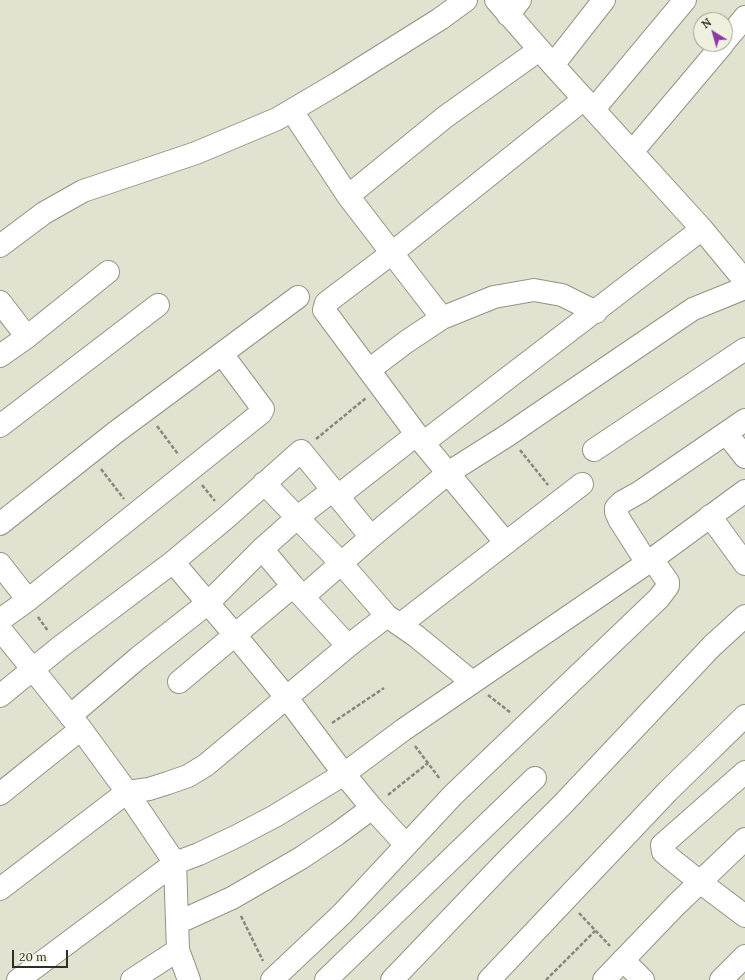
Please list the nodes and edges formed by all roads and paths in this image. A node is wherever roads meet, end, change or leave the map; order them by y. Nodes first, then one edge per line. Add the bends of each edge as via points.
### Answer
1 (466, 0) edge
2 (604, 0) edge
3 (685, 0) edge
4 (508, 5) edge
5 (745, 16) edge
6 (733, 31) edge
7 (716, 52) edge
8 (546, 58) junction
9 (589, 104) junction
10 (292, 111) junction
11 (632, 152) junction
12 (348, 196) junction
13 (702, 229) junction
14 (0, 246) edge
15 (392, 253) junction
16 (108, 272) dead end
17 (745, 281) edge
18 (745, 288) edge
19 (298, 297) dead end
20 (0, 302) edge
21 (158, 305) dead end
22 (596, 312) junction
23 (442, 318) junction
24 (27, 337) junction
25 (745, 350) edge
26 (222, 354) junction
27 (0, 356) edge
28 (375, 378) junction
29 (3, 419) edge
30 (745, 420) edge
31 (726, 433) junction
32 (508, 435) junction
33 (419, 439) junction
34 (594, 450) dead end
35 (301, 451) junction
36 (89, 453) junction
37 (745, 456) edge
38 (448, 474) junction
39 (264, 483) junction
40 (582, 484) dead end
41 (745, 491) edge
42 (335, 493) junction
43 (561, 501) junction
44 (135, 514) junction
45 (710, 516) junction
46 (298, 517) junction
47 (0, 524) edge
48 (371, 537) junction
49 (506, 543) junction
50 (262, 549) junction
51 (650, 561) junction
52 (173, 562) junction
53 (341, 563) junction
54 (0, 564) edge
55 (745, 564) edge
56 (298, 591) junction
57 (28, 600) junction
58 (208, 603) junction
59 (745, 616) edge
60 (0, 620) edge
61 (394, 620) junction
62 (0, 629) edge
63 (235, 635) junction
64 (348, 646) junction
65 (60, 647) junction
66 (33, 670) junction
67 (179, 682) dead end
68 (472, 682) junction
69 (384, 688) dead end
70 (0, 696) edge
71 (287, 698) junction
72 (745, 716) edge
73 (75, 723) junction
74 (525, 724) junction
75 (314, 735) junction
76 (428, 763) dead end
77 (745, 772) edge
78 (344, 774) junction
79 (535, 778) dead end
80 (126, 792) junction
81 (0, 794) edge
82 (372, 808) junction
83 (745, 839) edge
84 (406, 845) junction
85 (175, 863) junction
86 (700, 882) junction
87 (0, 889) edge
88 (232, 898) junction
89 (744, 913) edge
90 (177, 923) junction
91 (595, 931) dead end
92 (178, 950) junction
93 (745, 956) edge
94 (623, 960) junction
95 (269, 974) edge
96 (18, 980) edge
97 (132, 980) edge
98 (189, 980) edge
99 (326, 980) edge
100 (392, 980) edge
101 (488, 980) edge
102 (546, 980) edge
103 (604, 980) edge
104 (643, 980) edge
105 (721, 980) edge

1 - 10 street via 440,19
2 - 8 street
3 - 9 street
4 - 8 street
5 - 6 street
7 - 11 street
8 - 9 street
8 - 12 street via 445,117
9 - 11 street
9 - 15 street
10 - 12 street
10 - 14 street via 196,153 82,191 44,213
11 - 13 street
12 - 15 street
13 - 17 street
13 - 22 street
15 - 23 street
15 - 28 street via 326,303 324,310
16 - 24 street
18 - 32 street via 693,309
19 - 26 street
20 - 24 street
21 - 29 street
22 - 23 street via 562,296 534,290 494,297
22 - 33 street
23 - 28 street via 406,342
24 - 27 street
25 - 34 street
26 - 36 street
26 - 44 street via 263,409
28 - 33 street
28 - 35 path
30 - 31 street
31 - 37 street
31 - 51 street via 616,508 619,519
32 - 38 street
32 - 43 path
33 - 38 street
33 - 42 street
35 - 39 street
35 - 42 street
36 - 44 path
36 - 47 street
38 - 48 street
38 - 49 street
39 - 46 street
39 - 52 street
40 - 43 street
41 - 45 street
42 - 46 street
42 - 48 street
43 - 49 street
44 - 57 street
45 - 51 street
45 - 55 street
46 - 50 street
46 - 53 street
48 - 53 street
49 - 61 street
50 - 56 street
50 - 58 street
51 - 68 street
51 - 74 street via 668,582 659,598
52 - 58 street
52 - 65 street
53 - 56 street
53 - 61 street
54 - 57 street
56 - 63 street
56 - 64 street
57 - 60 street
57 - 65 path
58 - 63 street
58 - 73 street via 138,658
59 - 100 street via 712,646
61 - 64 street
61 - 68 street
62 - 66 street
63 - 67 street
63 - 71 street
64 - 71 street
65 - 66 street
66 - 70 street
66 - 73 street
68 - 74 path
68 - 78 street
69 - 75 path
71 - 75 street
71 - 80 street via 206,765 188,776 155,787
72 - 101 street via 647,813
73 - 80 street
73 - 81 street
74 - 84 street
75 - 78 street
76 - 82 path
77 - 86 street via 662,845 663,852
78 - 82 street
78 - 85 street via 275,816 199,854
79 - 99 street
80 - 85 street
80 - 87 street
82 - 84 street
82 - 88 street via 301,858
83 - 86 street
84 - 95 street via 342,914
85 - 90 street
85 - 96 street
86 - 89 street
86 - 94 street
88 - 90 street
88 - 95 path
90 - 92 street
91 - 102 path
92 - 97 street
92 - 98 street
93 - 105 street
94 - 103 street
94 - 104 street

